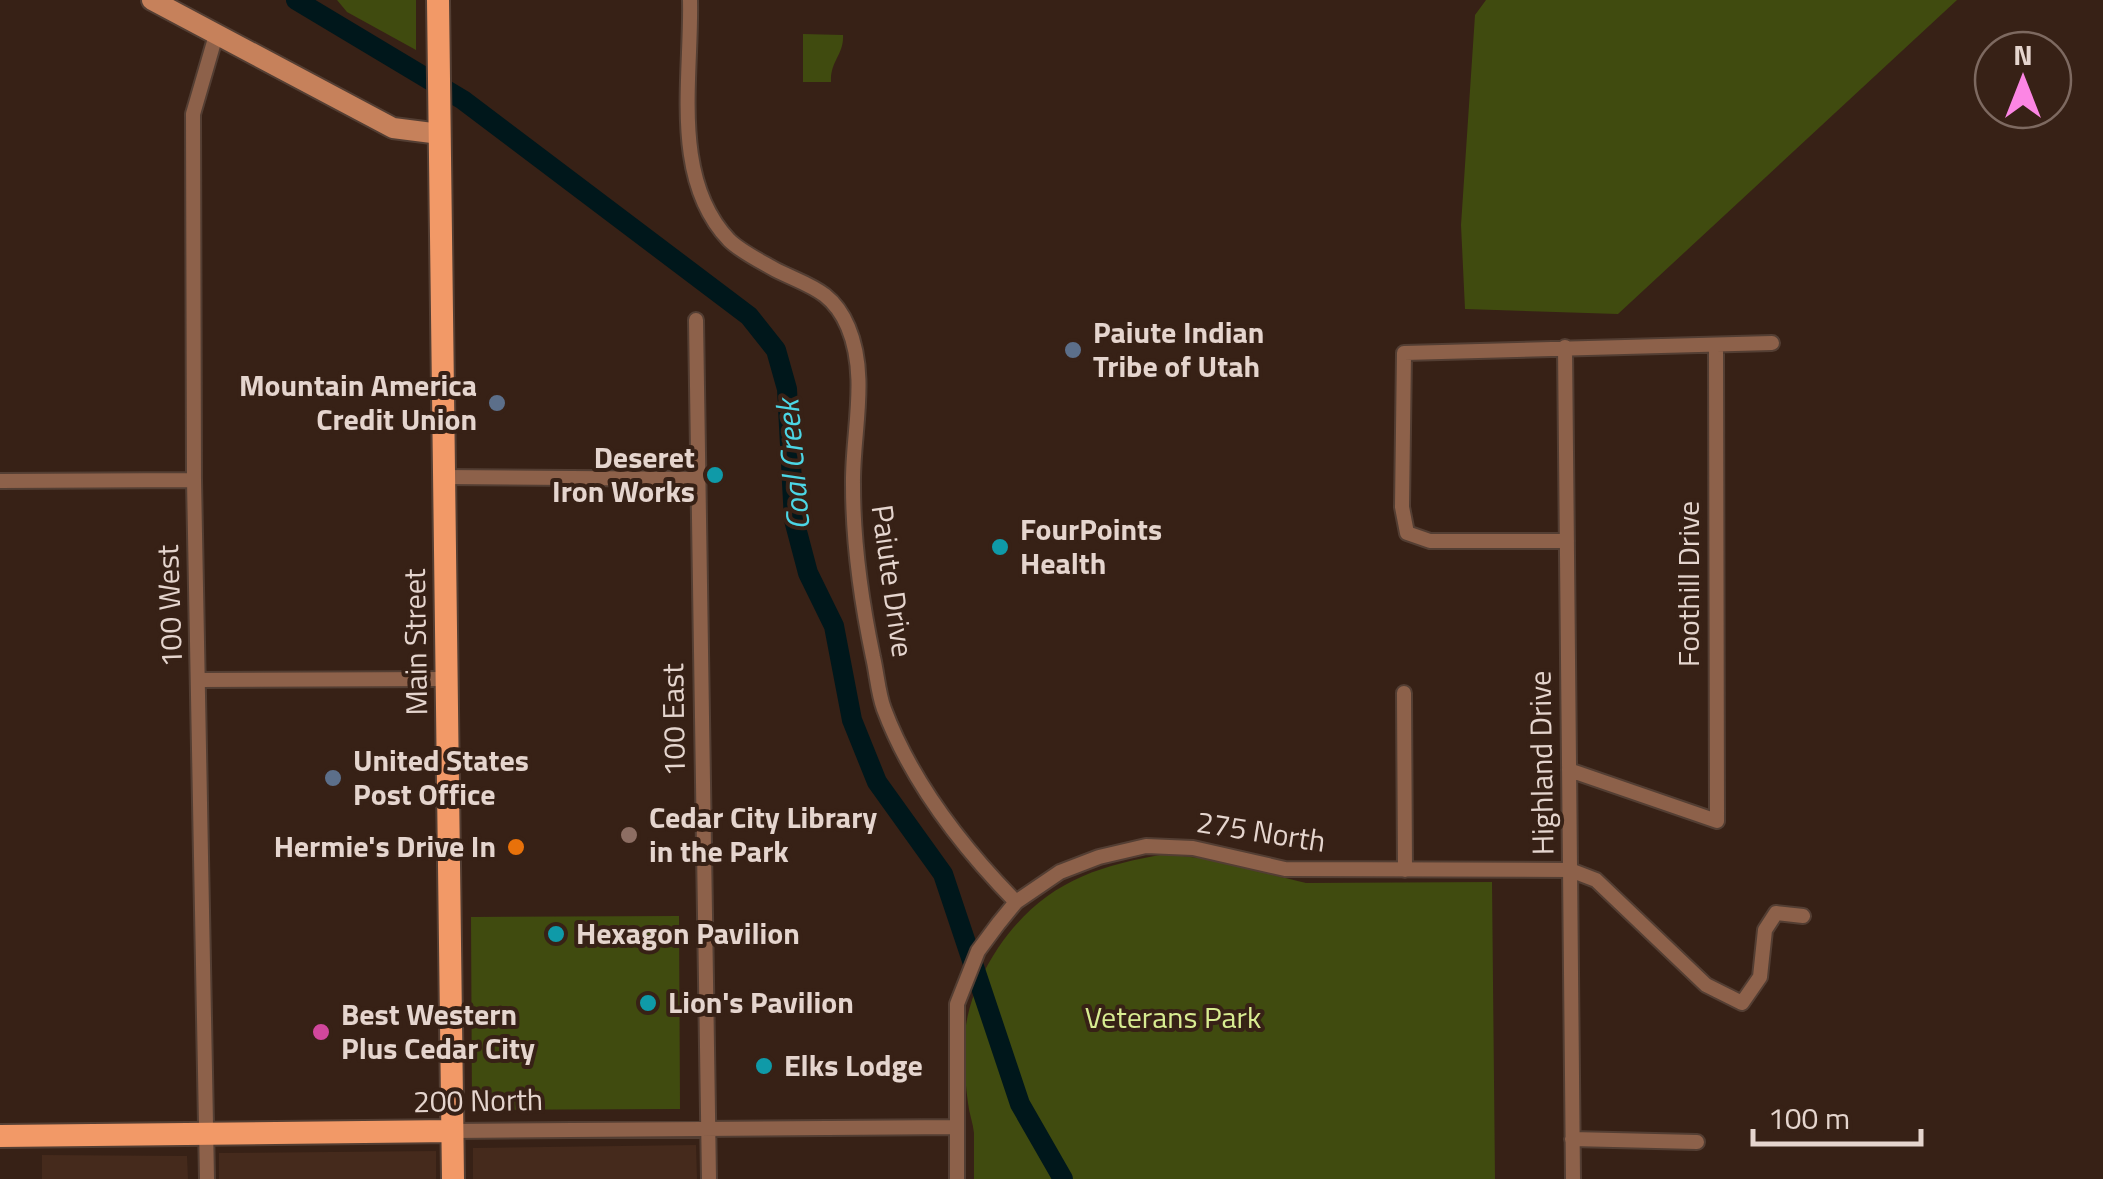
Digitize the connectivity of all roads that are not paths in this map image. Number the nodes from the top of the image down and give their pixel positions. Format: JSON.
{"nodes":[{"id":1,"x":152,"y":0,"type":"edge"},
{"id":2,"x":438,"y":0,"type":"edge"},
{"id":3,"x":690,"y":0,"type":"edge"},
{"id":4,"x":216,"y":35,"type":"junction"},
{"id":5,"x":440,"y":134,"type":"junction"},
{"id":6,"x":696,"y":320,"type":"dead end"},
{"id":7,"x":1772,"y":344,"type":"dead end"},
{"id":8,"x":1716,"y":346,"type":"junction"},
{"id":9,"x":1565,"y":347,"type":"junction"},
{"id":10,"x":444,"y":477,"type":"junction"},
{"id":11,"x":194,"y":480,"type":"junction"},
{"id":12,"x":698,"y":480,"type":"junction"},
{"id":13,"x":0,"y":481,"type":"edge"},
{"id":14,"x":1567,"y":541,"type":"junction"},
{"id":15,"x":446,"y":679,"type":"junction"},
{"id":16,"x":199,"y":680,"type":"junction"},
{"id":17,"x":1404,"y":693,"type":"dead end"},
{"id":18,"x":1570,"y":770,"type":"junction"},
{"id":19,"x":1405,"y":870,"type":"junction"},
{"id":20,"x":1570,"y":870,"type":"junction"},
{"id":21,"x":1016,"y":902,"type":"junction"},
{"id":22,"x":1802,"y":916,"type":"dead end"},
{"id":23,"x":957,"y":1128,"type":"junction"},
{"id":24,"x":452,"y":1130,"type":"junction"},
{"id":25,"x":708,"y":1130,"type":"junction"},
{"id":26,"x":0,"y":1136,"type":"edge"},
{"id":27,"x":206,"y":1136,"type":"junction"},
{"id":28,"x":1572,"y":1139,"type":"junction"},
{"id":29,"x":1697,"y":1142,"type":"dead end"},
{"id":30,"x":207,"y":1179,"type":"edge"},
{"id":31,"x":453,"y":1179,"type":"edge"},
{"id":32,"x":709,"y":1179,"type":"edge"},
{"id":33,"x":958,"y":1179,"type":"edge"},
{"id":34,"x":1573,"y":1179,"type":"edge"}],
"edges":[{"from":1,"to":4,"type":"main road"},
{"from":2,"to":5,"type":"main road","name":"Main Street"},
{"from":3,"to":21,"type":"street","name":"Paiute Drive"},
{"from":4,"to":5,"type":"main road"},
{"from":4,"to":11,"type":"street","name":"100 West"},
{"from":5,"to":10,"type":"main road","name":"Main Street"},
{"from":6,"to":12,"type":"street","name":"100 East"},
{"from":7,"to":8,"type":"street"},
{"from":8,"to":9,"type":"street"},
{"from":8,"to":18,"type":"street","name":"Foothill Drive"},
{"from":9,"to":14,"type":"street","name":"Highland Drive"},
{"from":9,"to":14,"type":"street"},
{"from":10,"to":12,"type":"street"},
{"from":10,"to":15,"type":"main road","name":"Main Street"},
{"from":11,"to":13,"type":"street"},
{"from":11,"to":16,"type":"street","name":"100 West"},
{"from":12,"to":25,"type":"street","name":"100 East"},
{"from":14,"to":18,"type":"street","name":"Highland Drive"},
{"from":15,"to":16,"type":"street"},
{"from":15,"to":24,"type":"main road","name":"Main Street"},
{"from":16,"to":27,"type":"street","name":"100 West"},
{"from":17,"to":19,"type":"street"},
{"from":18,"to":20,"type":"street","name":"Highland Drive"},
{"from":19,"to":20,"type":"street","name":"275 North"},
{"from":19,"to":21,"type":"street","name":"275 North"},
{"from":20,"to":22,"type":"street"},
{"from":20,"to":28,"type":"street","name":"Highland Drive"},
{"from":21,"to":23,"type":"street","name":"275 North"},
{"from":23,"to":25,"type":"street","name":"200 North"},
{"from":23,"to":33,"type":"street"},
{"from":24,"to":25,"type":"street","name":"200 North"},
{"from":24,"to":27,"type":"main road","name":"200 North"},
{"from":24,"to":31,"type":"main road","name":"Main Street"},
{"from":25,"to":32,"type":"street","name":"100 East"},
{"from":26,"to":27,"type":"main road","name":"200 North"},
{"from":27,"to":30,"type":"street","name":"100 West"},
{"from":28,"to":29,"type":"street"},
{"from":28,"to":34,"type":"street","name":"Highland Drive"}]}
